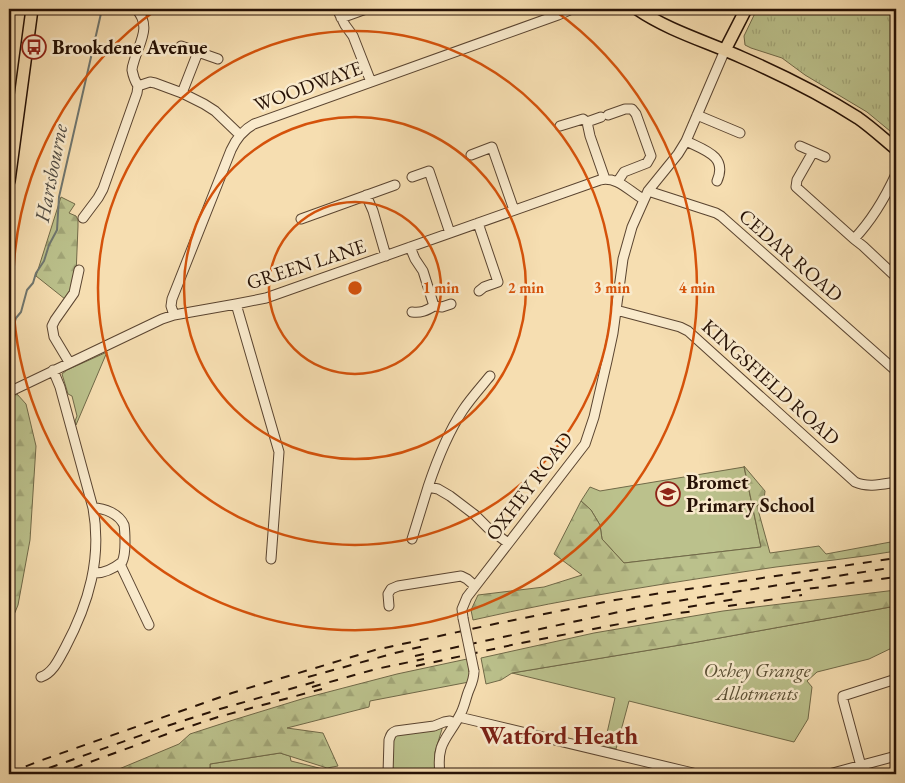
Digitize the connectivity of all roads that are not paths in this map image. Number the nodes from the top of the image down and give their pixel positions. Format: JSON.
{"nodes":[{"id":1,"x":32,"y":9,"type":"edge"},
{"id":2,"x":136,"y":9,"type":"edge"},
{"id":3,"x":336,"y":9,"type":"edge"},
{"id":4,"x":366,"y":9,"type":"edge"},
{"id":5,"x":572,"y":9,"type":"edge"},
{"id":6,"x":637,"y":9,"type":"edge"},
{"id":7,"x":746,"y":9,"type":"edge"},
{"id":8,"x":341,"y":18,"type":"junction"},
{"id":9,"x":181,"y":46,"type":"dead end"},
{"id":10,"x":725,"y":50,"type":"junction"},
{"id":11,"x":198,"y":52,"type":"junction"},
{"id":12,"x":218,"y":59,"type":"dead end"},
{"id":13,"x":371,"y":82,"type":"junction"},
{"id":14,"x":138,"y":86,"type":"junction"},
{"id":15,"x":182,"y":93,"type":"junction"},
{"id":16,"x":697,"y":115,"type":"junction"},
{"id":17,"x":587,"y":122,"type":"junction"},
{"id":18,"x":560,"y":126,"type":"dead end"},
{"id":19,"x":740,"y":133,"type":"dead end"},
{"id":20,"x":240,"y":135,"type":"junction"},
{"id":21,"x":686,"y":142,"type":"junction"},
{"id":22,"x":800,"y":146,"type":"dead end"},
{"id":23,"x":896,"y":149,"type":"edge"},
{"id":24,"x":813,"y":152,"type":"junction"},
{"id":25,"x":470,"y":154,"type":"dead end"},
{"id":26,"x":825,"y":157,"type":"dead end"},
{"id":27,"x":896,"y":174,"type":"edge"},
{"id":28,"x":412,"y":177,"type":"dead end"},
{"id":29,"x":605,"y":179,"type":"junction"},
{"id":30,"x":9,"y":181,"type":"edge"},
{"id":31,"x":618,"y":181,"type":"junction"},
{"id":32,"x":717,"y":181,"type":"dead end"},
{"id":33,"x":395,"y":185,"type":"dead end"},
{"id":34,"x":648,"y":191,"type":"junction"},
{"id":35,"x":366,"y":195,"type":"junction"},
{"id":36,"x":643,"y":199,"type":"junction"},
{"id":37,"x":514,"y":210,"type":"junction"},
{"id":38,"x":83,"y":218,"type":"dead end"},
{"id":39,"x":301,"y":219,"type":"dead end"},
{"id":40,"x":478,"y":223,"type":"junction"},
{"id":41,"x":450,"y":233,"type":"junction"},
{"id":42,"x":854,"y":239,"type":"junction"},
{"id":43,"x":410,"y":247,"type":"junction"},
{"id":44,"x":386,"y":256,"type":"junction"},
{"id":45,"x":79,"y":270,"type":"dead end"},
{"id":46,"x":894,"y":275,"type":"edge"},
{"id":47,"x":478,"y":291,"type":"dead end"},
{"id":48,"x":236,"y":304,"type":"junction"},
{"id":49,"x":451,"y":304,"type":"dead end"},
{"id":50,"x":434,"y":306,"type":"junction"},
{"id":51,"x":616,"y":310,"type":"junction"},
{"id":52,"x":412,"y":312,"type":"dead end"},
{"id":53,"x":174,"y":315,"type":"junction"},
{"id":54,"x":69,"y":362,"type":"junction"},
{"id":55,"x":53,"y":370,"type":"junction"},
{"id":56,"x":896,"y":371,"type":"edge"},
{"id":57,"x":490,"y":376,"type":"dead end"},
{"id":58,"x":9,"y":392,"type":"edge"},
{"id":59,"x":896,"y":482,"type":"edge"},
{"id":60,"x":428,"y":487,"type":"junction"},
{"id":61,"x":93,"y":508,"type":"junction"},
{"id":62,"x":412,"y":539,"type":"dead end"},
{"id":63,"x":508,"y":543,"type":"junction"},
{"id":64,"x":271,"y":559,"type":"dead end"},
{"id":65,"x":120,"y":564,"type":"junction"},
{"id":66,"x":93,"y":574,"type":"junction"},
{"id":67,"x":476,"y":586,"type":"junction"},
{"id":68,"x":389,"y":606,"type":"dead end"},
{"id":69,"x":149,"y":625,"type":"dead end"},
{"id":70,"x":41,"y":677,"type":"dead end"},
{"id":71,"x":896,"y":679,"type":"edge"},
{"id":72,"x":457,"y":720,"type":"junction"},
{"id":73,"x":896,"y":756,"type":"edge"},
{"id":74,"x":857,"y":769,"type":"edge"},
{"id":75,"x":388,"y":774,"type":"edge"},
{"id":76,"x":440,"y":774,"type":"edge"},
{"id":77,"x":697,"y":774,"type":"edge"},
{"id":78,"x":829,"y":774,"type":"edge"}],
"edges":[{"from":1,"to":30,"type":"main road"},
{"from":2,"to":14,"type":"street"},
{"from":3,"to":8,"type":"street"},
{"from":4,"to":8,"type":"street"},
{"from":5,"to":13,"type":"street","name":"WOODWAYE"},
{"from":6,"to":10,"type":"main road"},
{"from":7,"to":10,"type":"main road"},
{"from":8,"to":13,"type":"street"},
{"from":9,"to":11,"type":"street"},
{"from":10,"to":16,"type":"street","name":"OXHEY ROAD"},
{"from":10,"to":23,"type":"main road"},
{"from":11,"to":12,"type":"street"},
{"from":11,"to":15,"type":"street"},
{"from":13,"to":20,"type":"street","name":"WOODWAYE"},
{"from":14,"to":15,"type":"street"},
{"from":14,"to":38,"type":"street"},
{"from":15,"to":20,"type":"street"},
{"from":16,"to":19,"type":"street"},
{"from":16,"to":21,"type":"street","name":"OXHEY ROAD"},
{"from":17,"to":18,"type":"street"},
{"from":17,"to":29,"type":"street"},
{"from":17,"to":31,"type":"street"},
{"from":20,"to":53,"type":"street","name":"WOODWAYE"},
{"from":21,"to":32,"type":"street"},
{"from":21,"to":34,"type":"street","name":"OXHEY ROAD"},
{"from":22,"to":24,"type":"street"},
{"from":24,"to":26,"type":"street"},
{"from":24,"to":42,"type":"street"},
{"from":25,"to":37,"type":"street"},
{"from":27,"to":42,"type":"street"},
{"from":28,"to":41,"type":"street"},
{"from":29,"to":31,"type":"street","name":"GREEN LANE"},
{"from":29,"to":37,"type":"street","name":"GREEN LANE"},
{"from":31,"to":36,"type":"street","name":"GREEN LANE"},
{"from":33,"to":35,"type":"street"},
{"from":34,"to":36,"type":"street","name":"OXHEY ROAD"},
{"from":34,"to":56,"type":"street","name":"CEDAR ROAD"},
{"from":35,"to":39,"type":"street"},
{"from":35,"to":44,"type":"street"},
{"from":36,"to":51,"type":"street","name":"OXHEY ROAD"},
{"from":37,"to":40,"type":"street","name":"GREEN LANE"},
{"from":40,"to":41,"type":"street","name":"GREEN LANE"},
{"from":40,"to":47,"type":"street"},
{"from":41,"to":43,"type":"street","name":"GREEN LANE"},
{"from":42,"to":46,"type":"street"},
{"from":43,"to":44,"type":"street","name":"GREEN LANE"},
{"from":43,"to":50,"type":"street"},
{"from":44,"to":48,"type":"street","name":"GREEN LANE"},
{"from":45,"to":54,"type":"street"},
{"from":48,"to":53,"type":"street","name":"GREEN LANE"},
{"from":48,"to":64,"type":"street"},
{"from":49,"to":50,"type":"street"},
{"from":50,"to":52,"type":"street"},
{"from":51,"to":59,"type":"street","name":"KINGSFIELD ROAD"},
{"from":51,"to":63,"type":"street","name":"OXHEY ROAD"},
{"from":53,"to":54,"type":"street","name":"GREEN LANE"},
{"from":54,"to":55,"type":"street","name":"GREEN LANE"},
{"from":55,"to":58,"type":"street","name":"GREEN LANE"},
{"from":55,"to":61,"type":"street"},
{"from":57,"to":60,"type":"street"},
{"from":60,"to":62,"type":"street"},
{"from":60,"to":63,"type":"street"},
{"from":61,"to":65,"type":"street"},
{"from":61,"to":66,"type":"street"},
{"from":63,"to":67,"type":"street","name":"OXHEY ROAD"},
{"from":65,"to":66,"type":"street"},
{"from":65,"to":69,"type":"street"},
{"from":66,"to":70,"type":"street"},
{"from":67,"to":68,"type":"street"},
{"from":67,"to":72,"type":"street","name":"OXHEY ROAD","bridge":true},
{"from":71,"to":74,"type":"street"},
{"from":72,"to":75,"type":"street"},
{"from":72,"to":76,"type":"street"},
{"from":72,"to":77,"type":"street"},
{"from":73,"to":74,"type":"street"},
{"from":74,"to":78,"type":"street"}]}
